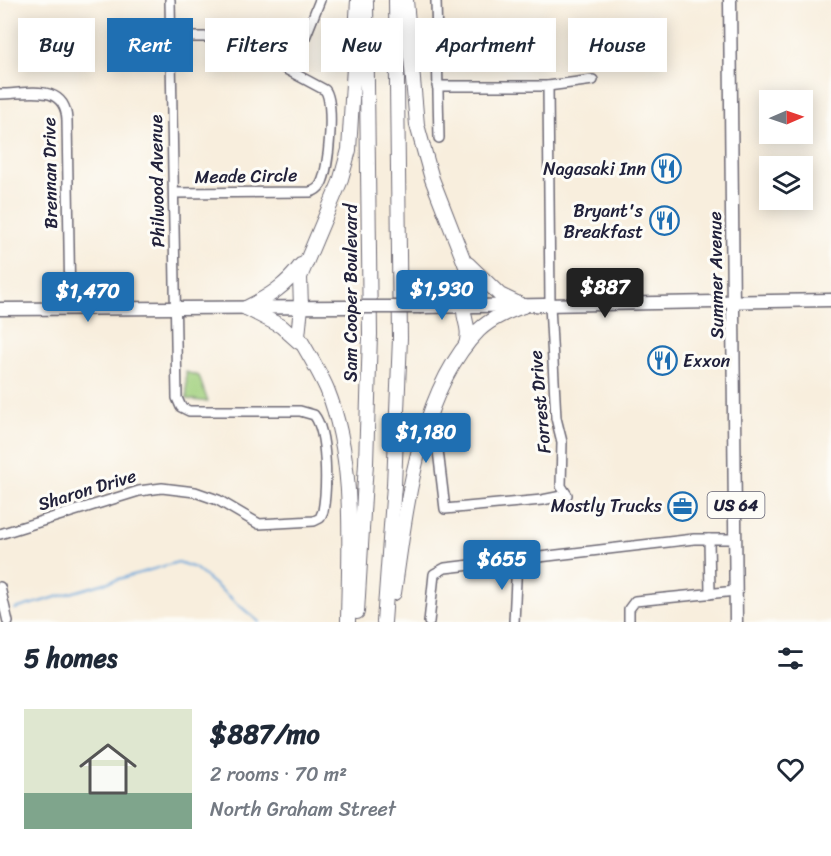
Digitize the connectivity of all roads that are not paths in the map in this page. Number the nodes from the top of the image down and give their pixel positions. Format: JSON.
{"nodes":[{"id":1,"x":170,"y":0,"type":"edge"},
{"id":2,"x":320,"y":0,"type":"edge"},
{"id":3,"x":358,"y":0,"type":"edge"},
{"id":4,"x":366,"y":0,"type":"edge"},
{"id":5,"x":396,"y":0,"type":"edge"},
{"id":6,"x":406,"y":0,"type":"edge"},
{"id":7,"x":436,"y":0,"type":"edge"},
{"id":8,"x":730,"y":0,"type":"edge"},
{"id":9,"x":171,"y":18,"type":"edge"},
{"id":10,"x":309,"y":28,"type":"edge"},
{"id":11,"x":172,"y":72,"type":"edge"},
{"id":12,"x":292,"y":72,"type":"edge"},
{"id":13,"x":593,"y":80,"type":"dead end"},
{"id":14,"x":437,"y":86,"type":"junction"},
{"id":15,"x":548,"y":86,"type":"junction"},
{"id":16,"x":0,"y":94,"type":"edge"},
{"id":17,"x":439,"y":138,"type":"dead end"},
{"id":18,"x":174,"y":193,"type":"junction"},
{"id":19,"x":307,"y":256,"type":"junction"},
{"id":20,"x":463,"y":257,"type":"junction"},
{"id":21,"x":831,"y":300,"type":"edge"},
{"id":22,"x":734,"y":301,"type":"junction"},
{"id":23,"x":550,"y":305,"type":"junction"},
{"id":24,"x":464,"y":306,"type":"junction"},
{"id":25,"x":523,"y":306,"type":"junction"},
{"id":26,"x":301,"y":307,"type":"junction"},
{"id":27,"x":176,"y":308,"type":"junction"},
{"id":28,"x":246,"y":308,"type":"junction"},
{"id":29,"x":0,"y":309,"type":"edge"},
{"id":30,"x":70,"y":309,"type":"junction"},
{"id":31,"x":466,"y":345,"type":"junction"},
{"id":32,"x":306,"y":349,"type":"junction"},
{"id":33,"x":445,"y":425,"type":"dead end"},
{"id":34,"x":320,"y":518,"type":"joint"},
{"id":35,"x":0,"y":534,"type":"edge"},
{"id":36,"x":709,"y":539,"type":"junction"},
{"id":37,"x":736,"y":539,"type":"junction"},
{"id":38,"x":517,"y":560,"type":"junction"},
{"id":39,"x":0,"y":587,"type":"edge"},
{"id":40,"x":736,"y":591,"type":"junction"},
{"id":41,"x":710,"y":594,"type":"junction"},
{"id":42,"x":8,"y":622,"type":"edge"},
{"id":43,"x":348,"y":622,"type":"edge"},
{"id":44,"x":356,"y":622,"type":"edge"},
{"id":45,"x":384,"y":622,"type":"edge"},
{"id":46,"x":390,"y":622,"type":"edge"},
{"id":47,"x":429,"y":622,"type":"edge"},
{"id":48,"x":514,"y":622,"type":"edge"},
{"id":49,"x":629,"y":622,"type":"edge"},
{"id":50,"x":736,"y":622,"type":"edge"}],
"edges":[{"from":1,"to":9,"type":"street","name":"Philwood Avenue"},
{"from":2,"to":10,"type":"street"},
{"from":3,"to":19,"type":"highway"},
{"from":4,"to":44,"type":"highway","name":"Sam Cooper Boulevard"},
{"from":5,"to":45,"type":"highway"},
{"from":6,"to":20,"type":"highway"},
{"from":7,"to":14,"type":"street"},
{"from":8,"to":22,"type":"main road","name":"Summer Avenue","number":"US 64"},
{"from":11,"to":18,"type":"street","name":"Philwood Avenue"},
{"from":12,"to":18,"type":"street","name":"Meade Circle"},
{"from":13,"to":15,"type":"street"},
{"from":14,"to":15,"type":"street"},
{"from":14,"to":17,"type":"street"},
{"from":15,"to":23,"type":"street","name":"Forrest Drive"},
{"from":16,"to":30,"type":"street","name":"Brennan Drive"},
{"from":18,"to":27,"type":"street","name":"Philwood Avenue"},
{"from":19,"to":26,"type":"highway"},
{"from":19,"to":28,"type":"highway"},
{"from":20,"to":24,"type":"highway"},
{"from":20,"to":25,"type":"highway"},
{"from":21,"to":22,"type":"main road"},
{"from":22,"to":23,"type":"main road"},
{"from":22,"to":37,"type":"main road","name":"Summer Avenue","number":"US 64"},
{"from":23,"to":25,"type":"main road"},
{"from":23,"to":33,"type":"street","name":"Forrest Drive"},
{"from":24,"to":25,"type":"main road"},
{"from":24,"to":26,"type":"main road","bridge":true},
{"from":24,"to":31,"type":"highway"},
{"from":25,"to":31,"type":"highway"},
{"from":26,"to":28,"type":"main road"},
{"from":26,"to":32,"type":"highway"},
{"from":27,"to":28,"type":"main road"},
{"from":27,"to":30,"type":"main road"},
{"from":27,"to":34,"type":"street","name":"Philwood Avenue"},
{"from":28,"to":32,"type":"highway"},
{"from":29,"to":30,"type":"main road"},
{"from":31,"to":46,"type":"highway"},
{"from":32,"to":43,"type":"highway"},
{"from":34,"to":35,"type":"street","name":"Sharon Drive"},
{"from":36,"to":37,"type":"street"},
{"from":36,"to":38,"type":"street"},
{"from":36,"to":41,"type":"street"},
{"from":37,"to":40,"type":"main road","name":"Summer Avenue","number":"US 64"},
{"from":38,"to":47,"type":"street"},
{"from":38,"to":48,"type":"street"},
{"from":39,"to":42,"type":"street"},
{"from":40,"to":41,"type":"street"},
{"from":40,"to":50,"type":"main road","name":"Summer Avenue","number":"US 64"},
{"from":41,"to":49,"type":"street"}]}
